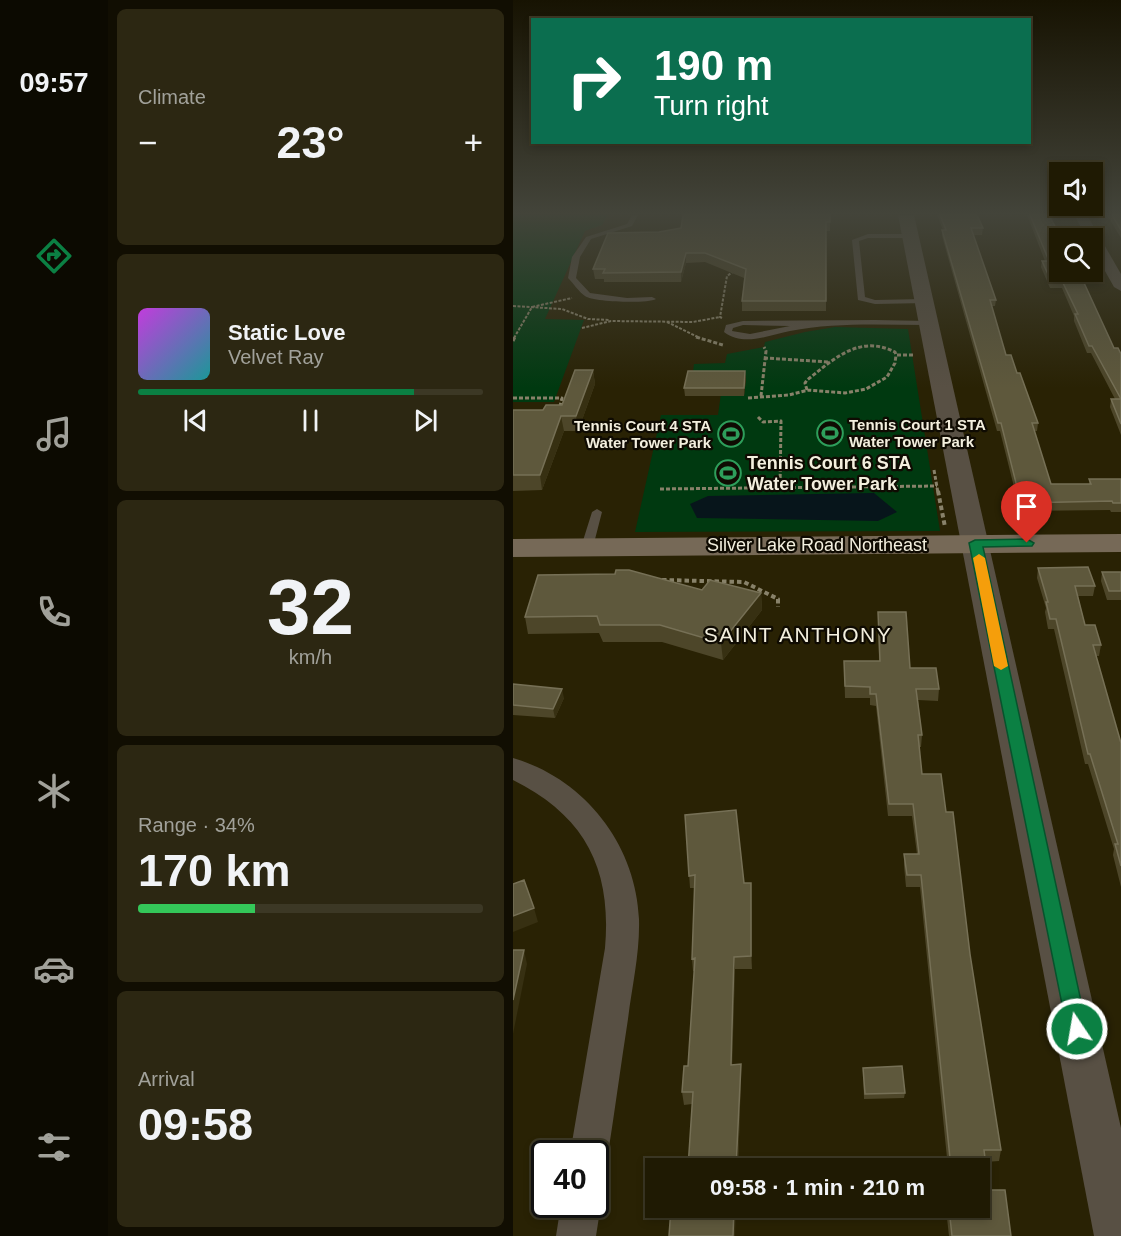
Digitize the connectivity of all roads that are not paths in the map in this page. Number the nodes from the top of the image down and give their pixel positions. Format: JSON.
{"nodes":[{"id":1,"x":573,"y":273,"type":"edge"},
{"id":2,"x":858,"y":273,"type":"edge"},
{"id":3,"x":917,"y":273,"type":"edge"},
{"id":4,"x":1113,"y":273,"type":"edge"},
{"id":5,"x":1121,"y":287,"type":"edge"},
{"id":6,"x":653,"y":299,"type":"dead end"},
{"id":7,"x":923,"y":301,"type":"junction"},
{"id":8,"x":928,"y":323,"type":"junction"},
{"id":9,"x":834,"y":324,"type":"junction"},
{"id":10,"x":597,"y":512,"type":"dead end"},
{"id":11,"x":975,"y":543,"type":"junction"},
{"id":12,"x":1121,"y":543,"type":"edge"},
{"id":13,"x":587,"y":547,"type":"junction"},
{"id":14,"x":513,"y":548,"type":"edge"},
{"id":15,"x":513,"y":768,"type":"edge"},
{"id":16,"x":591,"y":1140,"type":"edge"},
{"id":17,"x":579,"y":1218,"type":"edge"},
{"id":18,"x":576,"y":1236,"type":"edge"},
{"id":19,"x":1120,"y":1236,"type":"edge"}],
"edges":[{"from":1,"to":6,"type":"lane"},
{"from":2,"to":7,"type":"lane"},
{"from":3,"to":7,"type":"street"},
{"from":4,"to":5,"type":"street"},
{"from":7,"to":8,"type":"street"},
{"from":8,"to":9,"type":"lane"},
{"from":8,"to":11,"type":"street"},
{"from":9,"to":9,"type":"lane"},
{"from":10,"to":13,"type":"lane"},
{"from":11,"to":12,"type":"main road","name":"Silver Lake Road Northeast"},
{"from":11,"to":13,"type":"main road","name":"Silver Lake Road Northeast"},
{"from":11,"to":19,"type":"street"},
{"from":13,"to":14,"type":"main road","name":"Silver Lake Road Northeast"},
{"from":15,"to":16,"type":"street"},
{"from":17,"to":18,"type":"street"}]}
